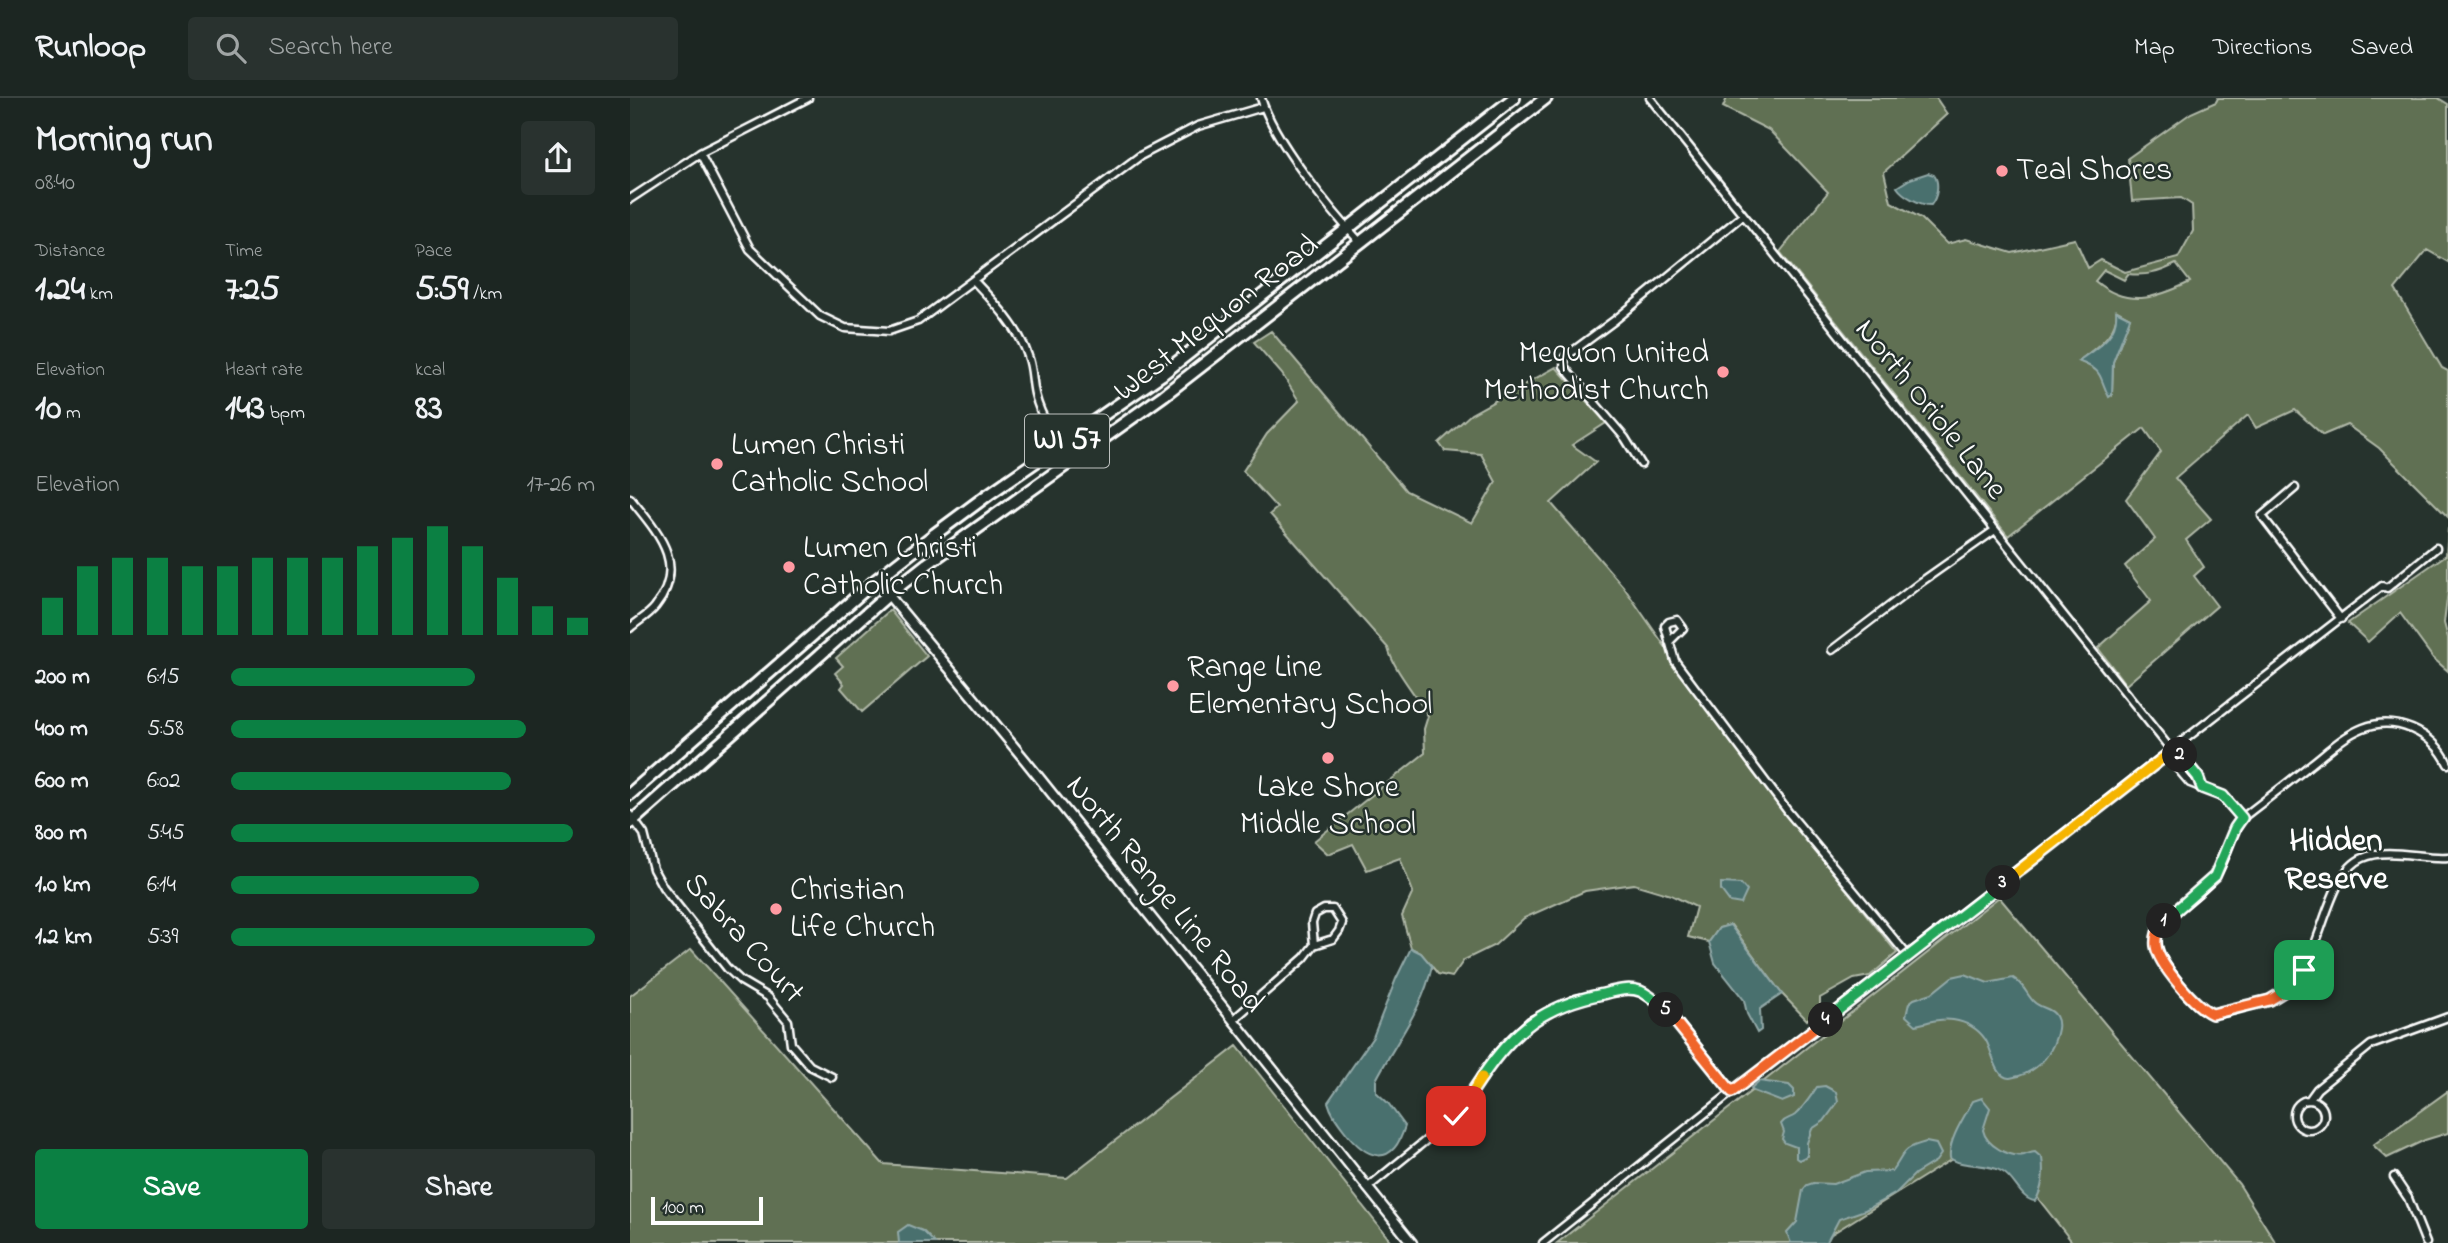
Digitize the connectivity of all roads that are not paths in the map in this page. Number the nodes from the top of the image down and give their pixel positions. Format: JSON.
{"nodes":[{"id":1,"x":808,"y":98,"type":"edge"},
{"id":2,"x":1261,"y":98,"type":"edge"},
{"id":3,"x":1514,"y":98,"type":"edge"},
{"id":4,"x":1546,"y":98,"type":"edge"},
{"id":5,"x":1650,"y":98,"type":"edge"},
{"id":6,"x":1263,"y":107,"type":"junction"},
{"id":7,"x":700,"y":153,"type":"junction"},
{"id":8,"x":630,"y":199,"type":"edge"},
{"id":9,"x":1743,"y":215,"type":"junction"},
{"id":10,"x":1347,"y":228,"type":"junction"},
{"id":11,"x":1360,"y":242,"type":"junction"},
{"id":12,"x":974,"y":281,"type":"junction"},
{"id":13,"x":1061,"y":445,"type":"junction"},
{"id":14,"x":1073,"y":459,"type":"junction"},
{"id":15,"x":1641,"y":464,"type":"dead end"},
{"id":16,"x":2295,"y":488,"type":"dead end"},
{"id":17,"x":630,"y":498,"type":"edge"},
{"id":18,"x":1995,"y":530,"type":"junction"},
{"id":19,"x":2436,"y":548,"type":"dead end"},
{"id":20,"x":876,"y":580,"type":"junction"},
{"id":21,"x":889,"y":594,"type":"junction"},
{"id":22,"x":2341,"y":619,"type":"junction"},
{"id":23,"x":630,"y":628,"type":"edge"},
{"id":24,"x":1669,"y":642,"type":"dead end"},
{"id":25,"x":1832,"y":650,"type":"dead end"},
{"id":26,"x":2172,"y":751,"type":"junction"},
{"id":27,"x":2448,"y":764,"type":"edge"},
{"id":28,"x":630,"y":794,"type":"edge"},
{"id":29,"x":2242,"y":818,"type":"junction"},
{"id":30,"x":631,"y":819,"type":"edge"},
{"id":31,"x":2448,"y":857,"type":"edge"},
{"id":32,"x":1314,"y":945,"type":"junction"},
{"id":33,"x":1908,"y":956,"type":"junction"},
{"id":34,"x":2448,"y":1017,"type":"edge"},
{"id":35,"x":1233,"y":1020,"type":"junction"},
{"id":36,"x":832,"y":1077,"type":"dead end"},
{"id":37,"x":1732,"y":1092,"type":"junction"},
{"id":38,"x":2309,"y":1100,"type":"junction"},
{"id":39,"x":2394,"y":1177,"type":"dead end"},
{"id":40,"x":1367,"y":1188,"type":"junction"},
{"id":41,"x":1412,"y":1243,"type":"edge"},
{"id":42,"x":1543,"y":1243,"type":"edge"},
{"id":43,"x":2426,"y":1243,"type":"edge"}],
"edges":[{"from":1,"to":7,"type":"street"},
{"from":2,"to":6,"type":"street"},
{"from":3,"to":10,"type":"main road","name":"West Mequon Road","number":"WI 57"},
{"from":4,"to":11,"type":"main road","name":"West Mequon Road","number":"WI 57"},
{"from":5,"to":9,"type":"street","name":"North Oriole Lane"},
{"from":6,"to":10,"type":"street"},
{"from":6,"to":12,"type":"street"},
{"from":7,"to":8,"type":"street"},
{"from":7,"to":12,"type":"street"},
{"from":9,"to":15,"type":"street"},
{"from":9,"to":18,"type":"street","name":"North Oriole Lane"},
{"from":10,"to":11,"type":"street"},
{"from":10,"to":13,"type":"main road","name":"West Mequon Road","number":"WI 57"},
{"from":11,"to":14,"type":"main road","name":"West Mequon Road","number":"WI 57"},
{"from":12,"to":13,"type":"street"},
{"from":13,"to":14,"type":"street"},
{"from":13,"to":20,"type":"main road","name":"West Mequon Road","number":"WI 57"},
{"from":14,"to":21,"type":"main road","name":"West Mequon Road","number":"WI 57"},
{"from":16,"to":22,"type":"street"},
{"from":17,"to":23,"type":"street"},
{"from":18,"to":25,"type":"street"},
{"from":18,"to":26,"type":"street","name":"North Oriole Lane"},
{"from":19,"to":22,"type":"street"},
{"from":20,"to":21,"type":"street","name":"North Range Line Road"},
{"from":20,"to":28,"type":"main road","name":"West Mequon Road","number":"WI 57"},
{"from":21,"to":30,"type":"main road","name":"West Mequon Road","number":"WI 57"},
{"from":21,"to":35,"type":"street","name":"North Range Line Road"},
{"from":22,"to":26,"type":"street"},
{"from":24,"to":33,"type":"street"},
{"from":26,"to":29,"type":"street","name":"North Oriole Lane"},
{"from":26,"to":33,"type":"street"},
{"from":27,"to":29,"type":"street"},
{"from":29,"to":31,"type":"street"},
{"from":30,"to":36,"type":"street","name":"Sabra Court"},
{"from":32,"to":32,"type":"street"},
{"from":32,"to":35,"type":"street"},
{"from":33,"to":37,"type":"street"},
{"from":34,"to":38,"type":"street"},
{"from":35,"to":40,"type":"street","name":"North Range Line Road"},
{"from":37,"to":40,"type":"street"},
{"from":37,"to":42,"type":"street"},
{"from":38,"to":38,"type":"street"},
{"from":39,"to":43,"type":"street"},
{"from":40,"to":41,"type":"street","name":"North Range Line Road"}]}
